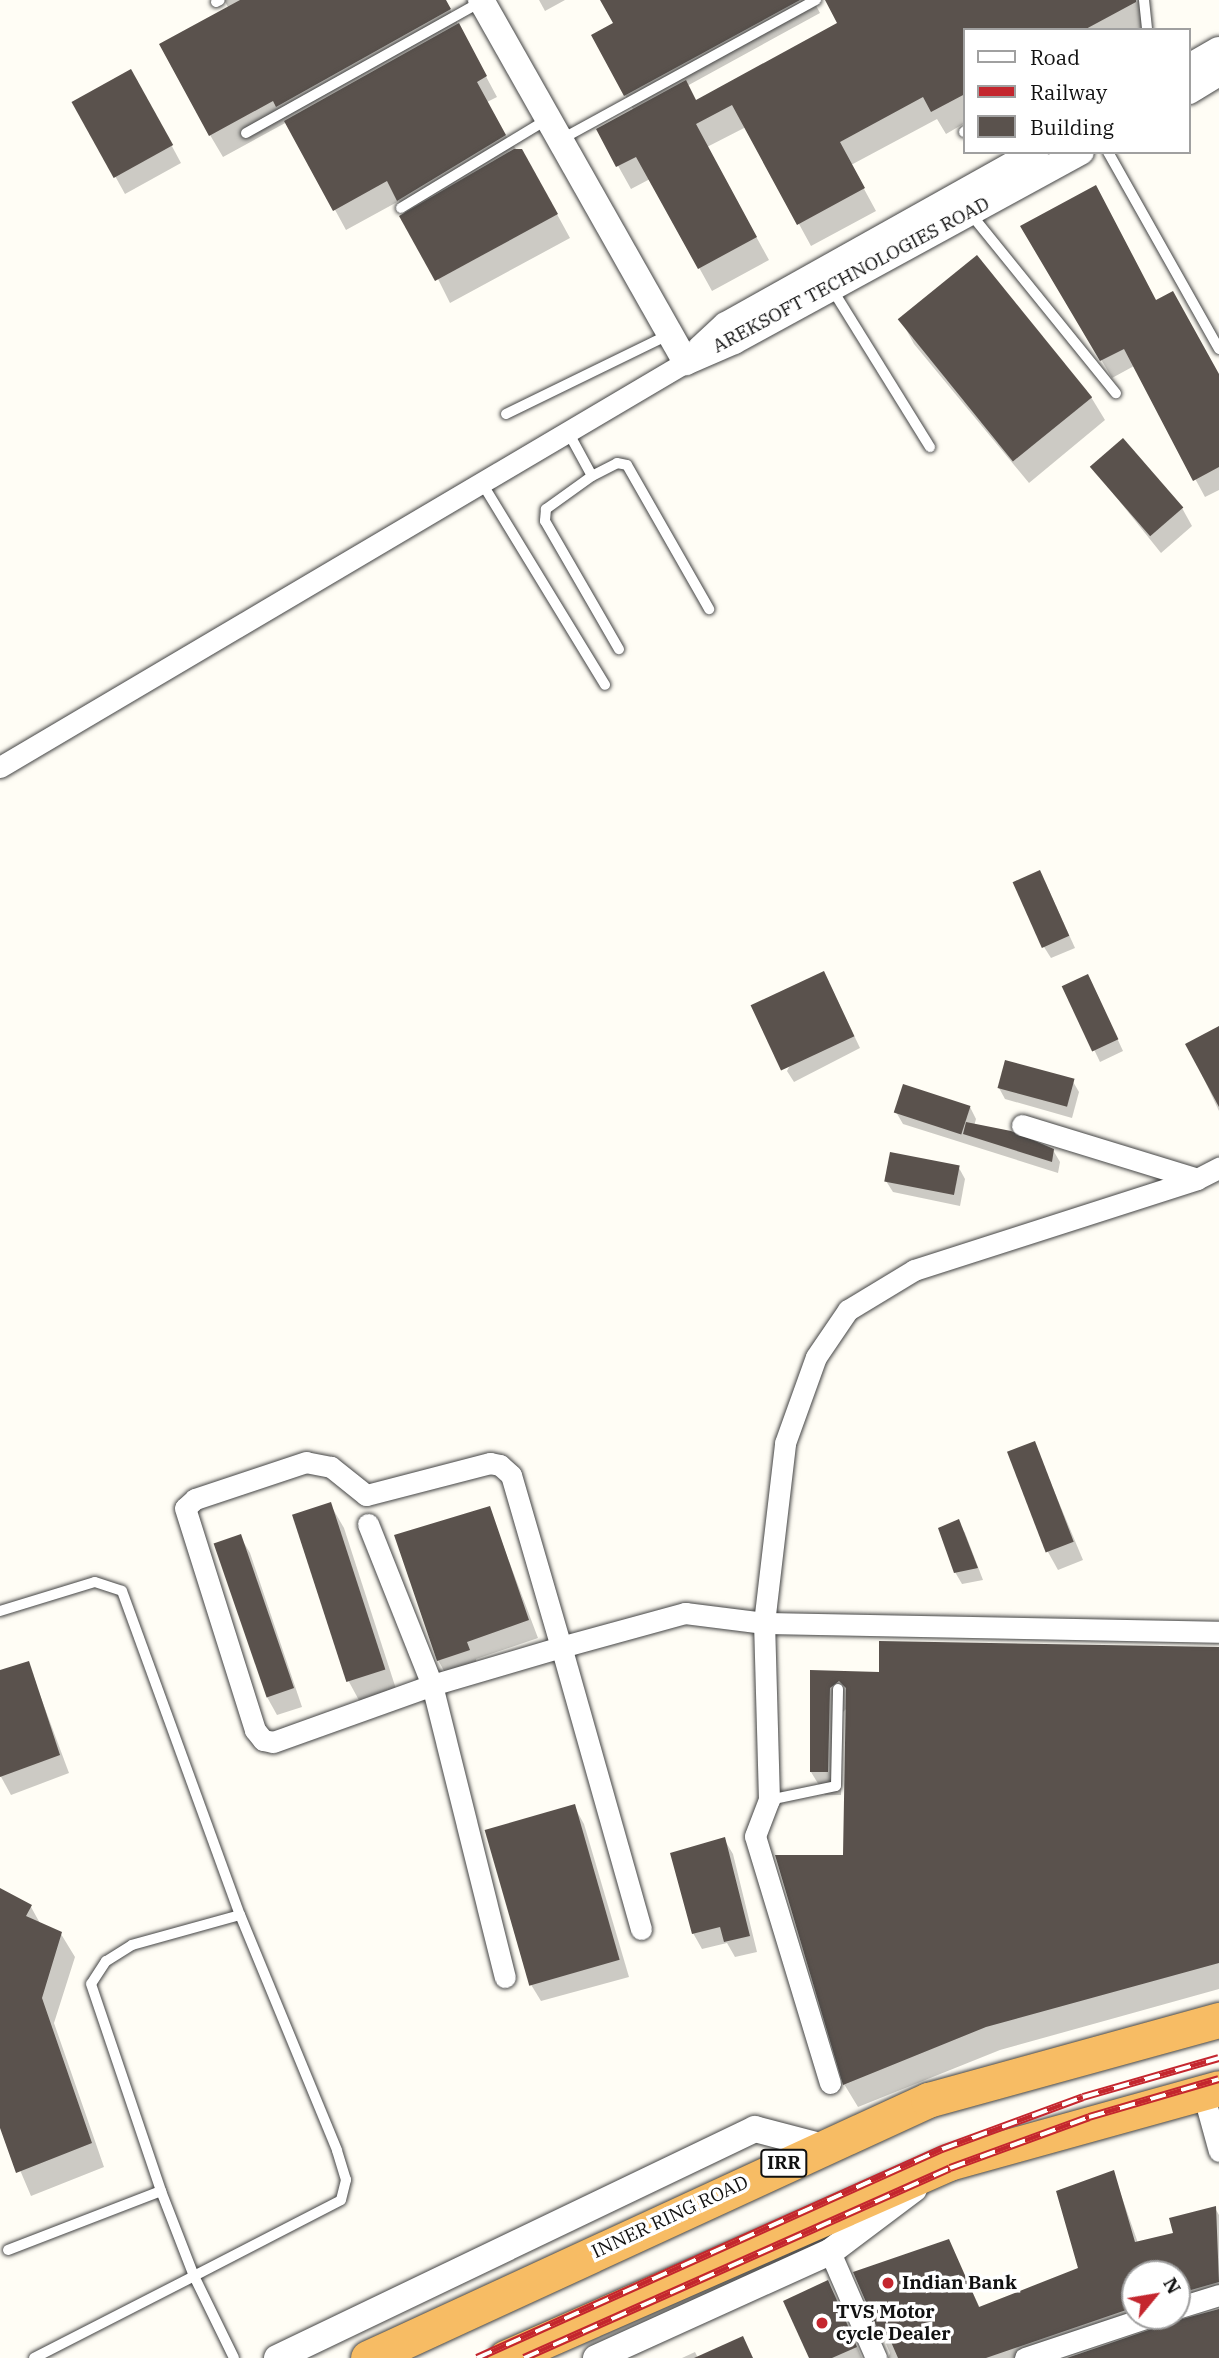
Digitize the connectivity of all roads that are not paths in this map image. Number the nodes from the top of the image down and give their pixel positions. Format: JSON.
{"nodes":[{"id":1,"x":816,"y":0,"type":"edge"},
{"id":2,"x":1144,"y":0,"type":"edge"},
{"id":3,"x":481,"y":1,"type":"edge"},
{"id":4,"x":1147,"y":28,"type":"edge"},
{"id":5,"x":1219,"y":50,"type":"edge"},
{"id":6,"x":1191,"y":65,"type":"edge"},
{"id":7,"x":1219,"y":73,"type":"edge"},
{"id":8,"x":1191,"y":90,"type":"edge"},
{"id":9,"x":554,"y":130,"type":"junction"},
{"id":10,"x":246,"y":133,"type":"dead end"},
{"id":11,"x":1033,"y":154,"type":"edge"},
{"id":12,"x":1076,"y":154,"type":"edge"},
{"id":13,"x":1109,"y":154,"type":"edge"},
{"id":14,"x":964,"y":204,"type":"junction"},
{"id":15,"x":401,"y":208,"type":"dead end"},
{"id":16,"x":831,"y":287,"type":"junction"},
{"id":17,"x":670,"y":334,"type":"junction"},
{"id":18,"x":1219,"y":349,"type":"edge"},
{"id":19,"x":686,"y":362,"type":"junction"},
{"id":20,"x":1116,"y":393,"type":"dead end"},
{"id":21,"x":506,"y":414,"type":"dead end"},
{"id":22,"x":567,"y":430,"type":"junction"},
{"id":23,"x":930,"y":447,"type":"dead end"},
{"id":24,"x":592,"y":476,"type":"junction"},
{"id":25,"x":480,"y":480,"type":"junction"},
{"id":26,"x":709,"y":609,"type":"dead end"},
{"id":27,"x":619,"y":649,"type":"dead end"},
{"id":28,"x":605,"y":685,"type":"dead end"},
{"id":29,"x":0,"y":768,"type":"edge"},
{"id":30,"x":1022,"y":1125,"type":"dead end"},
{"id":31,"x":1219,"y":1167,"type":"edge"},
{"id":32,"x":1197,"y":1179,"type":"junction"},
{"id":33,"x":368,"y":1524,"type":"dead end"},
{"id":34,"x":0,"y":1611,"type":"edge"},
{"id":35,"x":764,"y":1623,"type":"junction"},
{"id":36,"x":1219,"y":1632,"type":"edge"},
{"id":37,"x":561,"y":1647,"type":"junction"},
{"id":38,"x":432,"y":1685,"type":"junction"},
{"id":39,"x":838,"y":1689,"type":"dead end"},
{"id":40,"x":769,"y":1800,"type":"junction"},
{"id":41,"x":240,"y":1915,"type":"junction"},
{"id":42,"x":641,"y":1929,"type":"dead end"},
{"id":43,"x":505,"y":1977,"type":"dead end"},
{"id":44,"x":1219,"y":2020,"type":"edge"},
{"id":45,"x":830,"y":2083,"type":"dead end"},
{"id":46,"x":1211,"y":2090,"type":"edge"},
{"id":47,"x":820,"y":2146,"type":"junction"},
{"id":48,"x":1219,"y":2151,"type":"edge"},
{"id":49,"x":949,"y":2164,"type":"junction"},
{"id":50,"x":161,"y":2191,"type":"junction"},
{"id":51,"x":8,"y":2250,"type":"dead end"},
{"id":52,"x":830,"y":2252,"type":"junction"},
{"id":53,"x":194,"y":2276,"type":"junction"},
{"id":54,"x":1219,"y":2295,"type":"edge"},
{"id":55,"x":1191,"y":2304,"type":"edge"},
{"id":56,"x":1121,"y":2326,"type":"edge"},
{"id":57,"x":619,"y":2339,"type":"edge"},
{"id":58,"x":34,"y":2358,"type":"edge"},
{"id":59,"x":234,"y":2358,"type":"edge"},
{"id":60,"x":276,"y":2358,"type":"edge"},
{"id":61,"x":368,"y":2358,"type":"edge"},
{"id":62,"x":505,"y":2358,"type":"edge"},
{"id":63,"x":596,"y":2358,"type":"edge"},
{"id":64,"x":876,"y":2358,"type":"edge"},
{"id":65,"x":1025,"y":2358,"type":"edge"}],
"edges":[{"from":1,"to":9,"type":"lane"},
{"from":2,"to":4,"type":"lane"},
{"from":3,"to":9,"type":"street"},
{"from":3,"to":10,"type":"lane"},
{"from":5,"to":6,"type":"street"},
{"from":7,"to":8,"type":"street"},
{"from":9,"to":15,"type":"lane"},
{"from":9,"to":17,"type":"street"},
{"from":11,"to":14,"type":"street","name":"AREKSOFT TECHNOLOGIES ROAD"},
{"from":12,"to":14,"type":"street","name":"AREKSOFT TECHNOLOGIES ROAD"},
{"from":13,"to":18,"type":"lane"},
{"from":14,"to":16,"type":"street","name":"AREKSOFT TECHNOLOGIES ROAD"},
{"from":14,"to":19,"type":"street","name":"AREKSOFT TECHNOLOGIES ROAD"},
{"from":14,"to":20,"type":"lane"},
{"from":16,"to":19,"type":"street","name":"AREKSOFT TECHNOLOGIES ROAD"},
{"from":16,"to":23,"type":"lane"},
{"from":17,"to":19,"type":"street"},
{"from":17,"to":21,"type":"lane"},
{"from":19,"to":22,"type":"street"},
{"from":22,"to":24,"type":"lane"},
{"from":22,"to":25,"type":"street"},
{"from":24,"to":26,"type":"lane"},
{"from":24,"to":27,"type":"lane"},
{"from":25,"to":28,"type":"lane"},
{"from":25,"to":29,"type":"street"},
{"from":30,"to":32,"type":"street"},
{"from":31,"to":32,"type":"street"},
{"from":32,"to":35,"type":"street"},
{"from":33,"to":38,"type":"street"},
{"from":34,"to":41,"type":"lane"},
{"from":35,"to":36,"type":"street"},
{"from":35,"to":37,"type":"street"},
{"from":35,"to":40,"type":"street"},
{"from":37,"to":38,"type":"street"},
{"from":37,"to":38,"type":"street"},
{"from":37,"to":42,"type":"street"},
{"from":38,"to":43,"type":"street"},
{"from":39,"to":40,"type":"lane"},
{"from":40,"to":45,"type":"street"},
{"from":41,"to":50,"type":"lane"},
{"from":41,"to":53,"type":"lane"},
{"from":44,"to":47,"type":"highway","name":"INNER RING ROAD","number":"IRR"},
{"from":46,"to":48,"type":"street"},
{"from":46,"to":49,"type":"highway"},
{"from":47,"to":60,"type":"street"},
{"from":47,"to":61,"type":"highway","name":"INNER RING ROAD","number":"IRR"},
{"from":49,"to":52,"type":"street"},
{"from":49,"to":57,"type":"highway"},
{"from":50,"to":51,"type":"lane"},
{"from":50,"to":53,"type":"lane"},
{"from":52,"to":57,"type":"street"},
{"from":52,"to":64,"type":"street"},
{"from":53,"to":58,"type":"lane"},
{"from":53,"to":59,"type":"lane"},
{"from":54,"to":55,"type":"street"},
{"from":56,"to":65,"type":"street"},
{"from":57,"to":62,"type":"highway"},
{"from":57,"to":63,"type":"street"}]}
